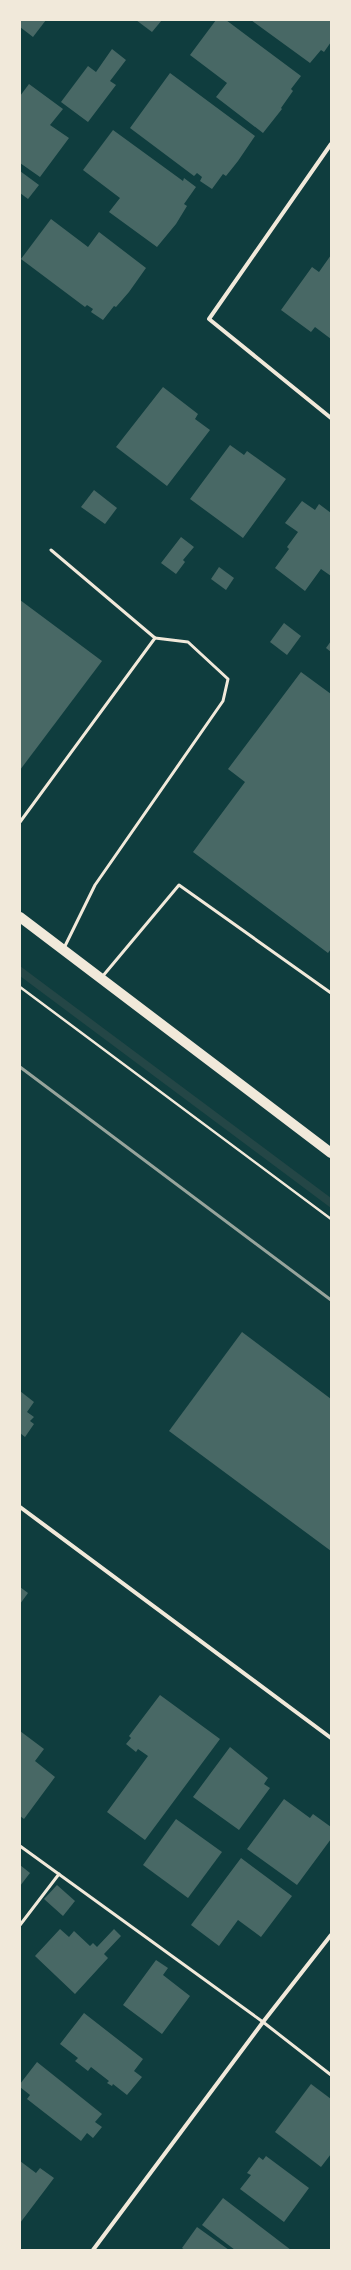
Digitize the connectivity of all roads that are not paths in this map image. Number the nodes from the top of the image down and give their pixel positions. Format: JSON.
{"nodes":[{"id":1,"x":331,"y":144,"type":"edge"},
{"id":2,"x":331,"y":418,"type":"edge"},
{"id":3,"x":51,"y":550,"type":"dead end"},
{"id":4,"x":155,"y":638,"type":"junction"},
{"id":5,"x":20,"y":822,"type":"edge"},
{"id":6,"x":20,"y":917,"type":"edge"},
{"id":7,"x":63,"y":950,"type":"junction"},
{"id":8,"x":101,"y":979,"type":"junction"},
{"id":9,"x":331,"y":993,"type":"edge"},
{"id":10,"x":331,"y":1153,"type":"edge"},
{"id":11,"x":20,"y":1507,"type":"edge"},
{"id":12,"x":331,"y":1738,"type":"edge"},
{"id":13,"x":20,"y":1846,"type":"edge"},
{"id":14,"x":59,"y":1874,"type":"junction"},
{"id":15,"x":20,"y":1925,"type":"edge"},
{"id":16,"x":331,"y":1935,"type":"edge"},
{"id":17,"x":263,"y":2022,"type":"junction"},
{"id":18,"x":331,"y":2075,"type":"edge"},
{"id":19,"x":93,"y":2250,"type":"edge"}],
"edges":[{"from":1,"to":2,"type":"street"},
{"from":3,"to":4,"type":"lane"},
{"from":4,"to":5,"type":"lane"},
{"from":4,"to":7,"type":"lane"},
{"from":6,"to":7,"type":"main road"},
{"from":7,"to":8,"type":"main road"},
{"from":8,"to":9,"type":"lane"},
{"from":8,"to":10,"type":"main road"},
{"from":11,"to":12,"type":"street"},
{"from":13,"to":14,"type":"lane"},
{"from":14,"to":15,"type":"lane"},
{"from":14,"to":17,"type":"lane"},
{"from":16,"to":17,"type":"street"},
{"from":17,"to":18,"type":"lane"},
{"from":17,"to":19,"type":"street"}]}
